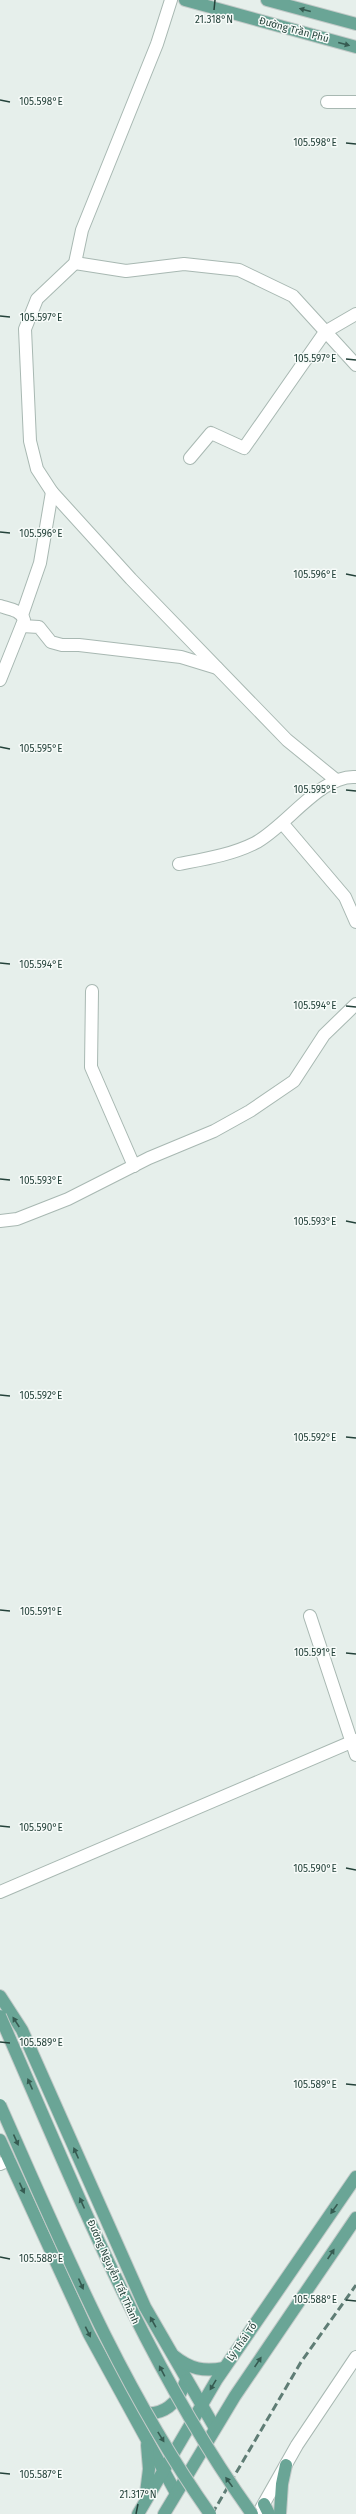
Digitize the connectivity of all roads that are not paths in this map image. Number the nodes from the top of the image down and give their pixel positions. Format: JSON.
{"nodes":[{"id":1,"x":171,"y":0,"type":"edge"},
{"id":2,"x":185,"y":0,"type":"edge"},
{"id":3,"x":267,"y":0,"type":"edge"},
{"id":4,"x":356,"y":24,"type":"edge"},
{"id":5,"x":356,"y":47,"type":"edge"},
{"id":6,"x":327,"y":102,"type":"dead end"},
{"id":7,"x":356,"y":102,"type":"edge"},
{"id":8,"x":75,"y":263,"type":"junction"},
{"id":9,"x":356,"y":314,"type":"edge"},
{"id":10,"x":325,"y":332,"type":"junction"},
{"id":11,"x":356,"y":365,"type":"edge"},
{"id":12,"x":190,"y":458,"type":"dead end"},
{"id":13,"x":52,"y":492,"type":"junction"},
{"id":14,"x":0,"y":606,"type":"edge"},
{"id":15,"x":22,"y":620,"type":"junction"},
{"id":16,"x":218,"y":668,"type":"junction"},
{"id":17,"x":0,"y":680,"type":"edge"},
{"id":18,"x":356,"y":777,"type":"edge"},
{"id":19,"x":336,"y":780,"type":"junction"},
{"id":20,"x":283,"y":824,"type":"junction"},
{"id":21,"x":179,"y":864,"type":"dead end"},
{"id":22,"x":356,"y":922,"type":"edge"},
{"id":23,"x":92,"y":991,"type":"dead end"},
{"id":24,"x":356,"y":1004,"type":"edge"},
{"id":25,"x":134,"y":1166,"type":"junction"},
{"id":26,"x":0,"y":1221,"type":"edge"},
{"id":27,"x":310,"y":1616,"type":"dead end"},
{"id":28,"x":354,"y":1741,"type":"edge"},
{"id":29,"x":356,"y":1755,"type":"edge"},
{"id":30,"x":0,"y":1892,"type":"edge"},
{"id":31,"x":0,"y":1996,"type":"edge"},
{"id":32,"x":0,"y":2016,"type":"edge"},
{"id":33,"x":0,"y":2105,"type":"edge"},
{"id":34,"x":0,"y":2140,"type":"edge"},
{"id":35,"x":4,"y":2162,"type":"edge"},
{"id":36,"x":356,"y":2177,"type":"edge"},
{"id":37,"x":356,"y":2218,"type":"edge"},
{"id":38,"x":169,"y":2352,"type":"junction"},
{"id":39,"x":356,"y":2357,"type":"edge"},
{"id":40,"x":224,"y":2368,"type":"junction"},
{"id":41,"x":186,"y":2380,"type":"junction"},
{"id":42,"x":201,"y":2406,"type":"junction"},
{"id":43,"x":129,"y":2410,"type":"junction"},
{"id":44,"x":215,"y":2428,"type":"junction"},
{"id":45,"x":144,"y":2437,"type":"junction"},
{"id":46,"x":286,"y":2465,"type":"junction"},
{"id":47,"x":163,"y":2470,"type":"junction"},
{"id":48,"x":176,"y":2493,"type":"junction"},
{"id":49,"x":141,"y":2509,"type":"edge"},
{"id":50,"x":263,"y":2511,"type":"edge"},
{"id":51,"x":164,"y":2514,"type":"edge"},
{"id":52,"x":210,"y":2514,"type":"edge"},
{"id":53,"x":252,"y":2514,"type":"edge"},
{"id":54,"x":280,"y":2514,"type":"edge"}],
"edges":[{"from":1,"to":8,"type":"street"},
{"from":2,"to":5,"type":"main road","name":"Đường Trần Phú","one_way":true},
{"from":4,"to":3,"type":"main road","one_way":true},
{"from":6,"to":7,"type":"street"},
{"from":8,"to":10,"type":"street"},
{"from":8,"to":13,"type":"street"},
{"from":9,"to":10,"type":"street"},
{"from":10,"to":11,"type":"street"},
{"from":10,"to":12,"type":"street"},
{"from":13,"to":15,"type":"street"},
{"from":13,"to":16,"type":"street"},
{"from":14,"to":15,"type":"street"},
{"from":15,"to":16,"type":"street"},
{"from":15,"to":17,"type":"street"},
{"from":16,"to":19,"type":"street"},
{"from":18,"to":19,"type":"street"},
{"from":19,"to":20,"type":"street"},
{"from":20,"to":21,"type":"street"},
{"from":20,"to":22,"type":"street"},
{"from":23,"to":25,"type":"street"},
{"from":24,"to":25,"type":"street"},
{"from":25,"to":26,"type":"street"},
{"from":27,"to":28,"type":"street"},
{"from":28,"to":29,"type":"street"},
{"from":28,"to":30,"type":"street"},
{"from":38,"to":31,"type":"main road","one_way":true},
{"from":53,"to":32,"type":"main road","name":"Đường Nguyễn Tất Thành","one_way":true,"bridge":true},
{"from":33,"to":52,"type":"main road","one_way":true,"bridge":true},
{"from":34,"to":35,"type":"main road"},
{"from":35,"to":43,"type":"main road","one_way":true},
{"from":36,"to":40,"type":"main road","name":"Lý Thái Tổ","one_way":true},
{"from":44,"to":37,"type":"main road","one_way":true},
{"from":38,"to":40,"type":"main road"},
{"from":38,"to":41,"type":"main road"},
{"from":39,"to":46,"type":"street"},
{"from":40,"to":42,"type":"main road","name":"Lý Thái Tổ","one_way":true},
{"from":41,"to":42,"type":"main road"},
{"from":41,"to":43,"type":"main road"},
{"from":42,"to":44,"type":"main road"},
{"from":42,"to":47,"type":"main road","name":"Lý Thái Tổ"},
{"from":43,"to":45,"type":"main road"},
{"from":44,"to":48,"type":"main road"},
{"from":45,"to":47,"type":"main road"},
{"from":45,"to":49,"type":"main road"},
{"from":46,"to":50,"type":"street"},
{"from":46,"to":54,"type":"main road"},
{"from":47,"to":48,"type":"main road"},
{"from":47,"to":49,"type":"main road","name":"Lý Thái Tổ"},
{"from":48,"to":51,"type":"main road"}]}
